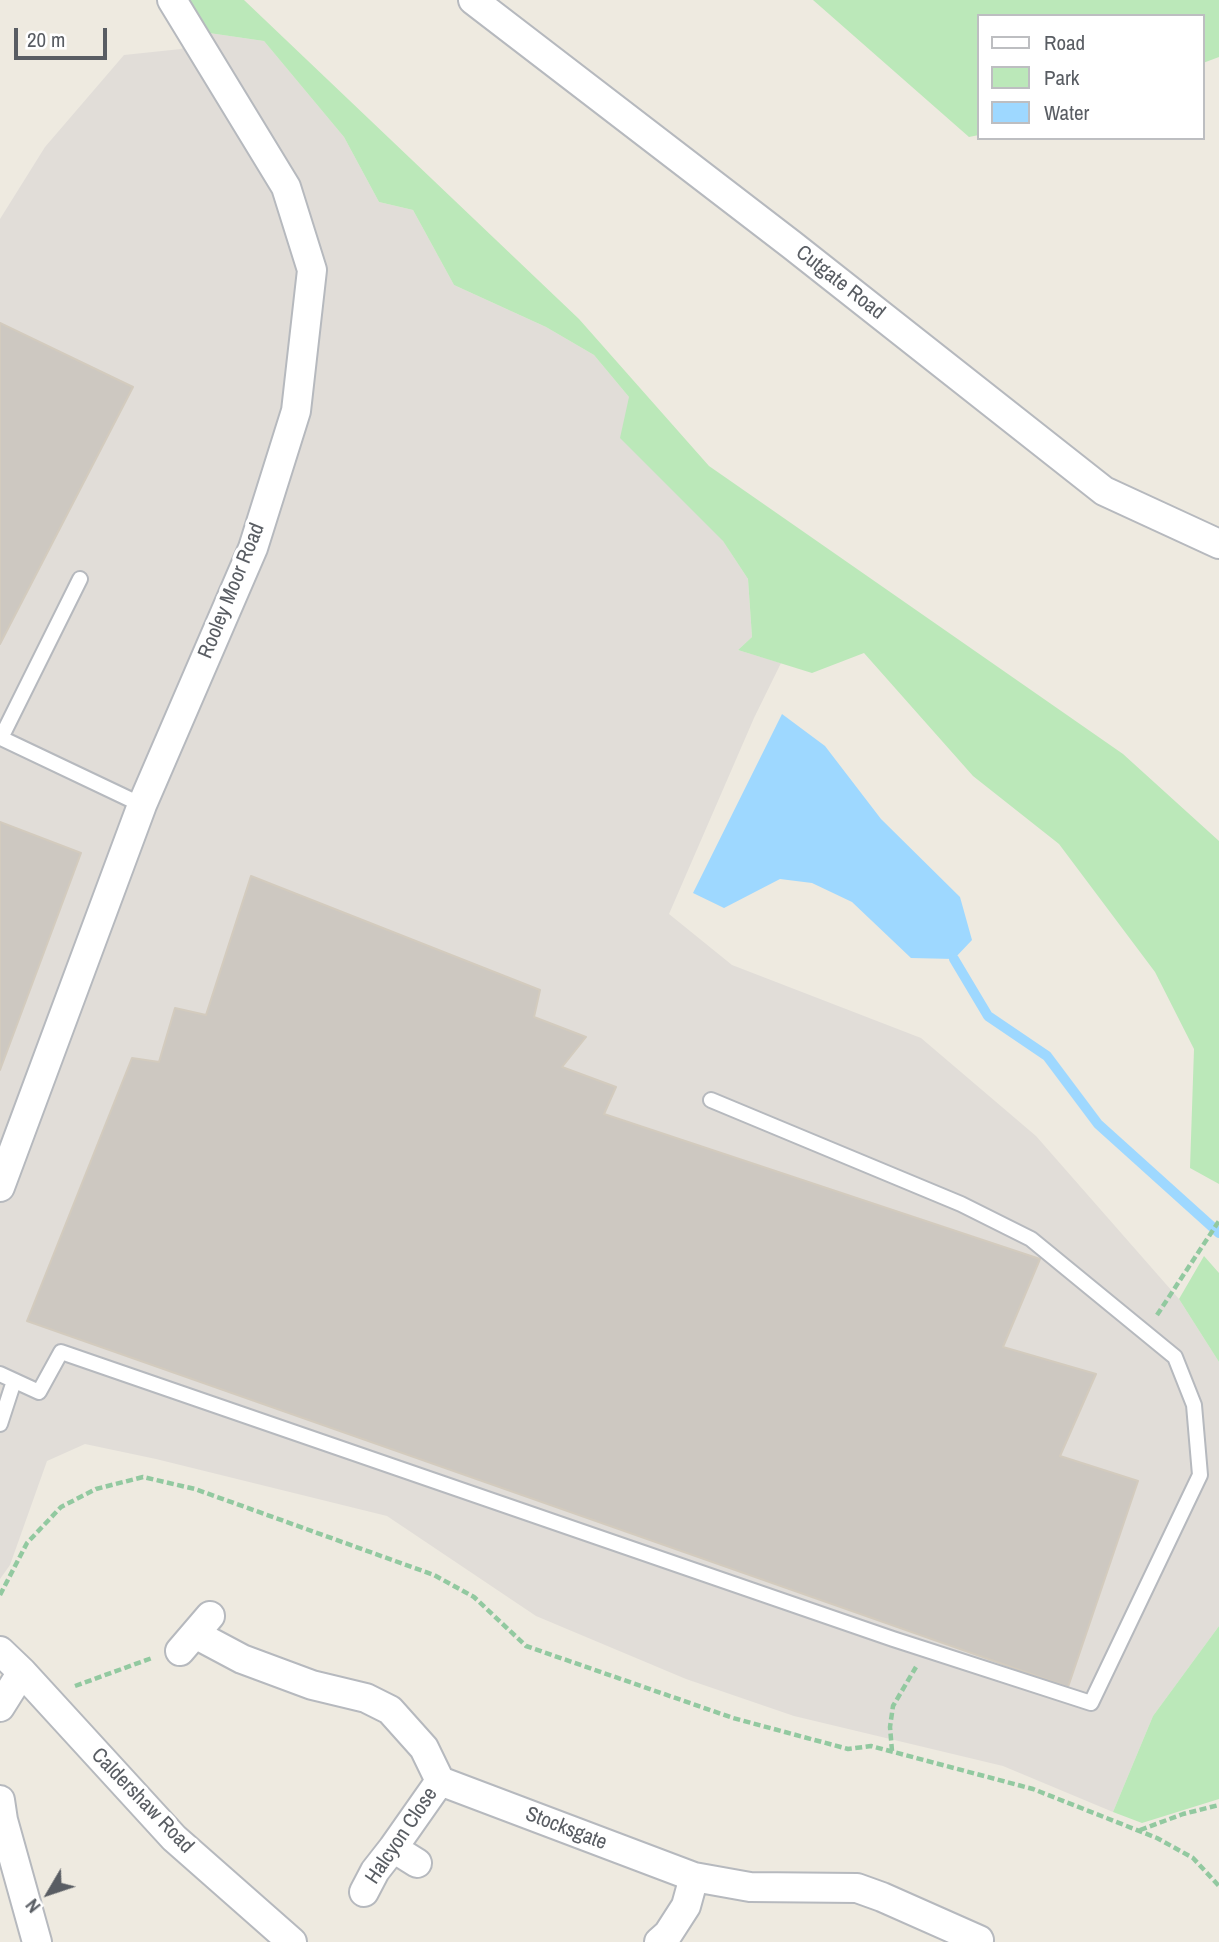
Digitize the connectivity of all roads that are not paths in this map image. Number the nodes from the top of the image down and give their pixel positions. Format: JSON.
{"nodes":[{"id":1,"x":172,"y":0,"type":"edge"},
{"id":2,"x":473,"y":0,"type":"edge"},
{"id":3,"x":1219,"y":544,"type":"edge"},
{"id":4,"x":80,"y":579,"type":"dead end"},
{"id":5,"x":142,"y":805,"type":"junction"},
{"id":6,"x":710,"y":1100,"type":"dead end"},
{"id":7,"x":1,"y":1181,"type":"edge"},
{"id":8,"x":0,"y":1374,"type":"edge"},
{"id":9,"x":13,"y":1381,"type":"junction"},
{"id":10,"x":0,"y":1424,"type":"edge"},
{"id":11,"x":195,"y":1634,"type":"road end"},
{"id":12,"x":0,"y":1651,"type":"edge"},
{"id":13,"x":22,"y":1672,"type":"junction"},
{"id":14,"x":0,"y":1707,"type":"edge"},
{"id":15,"x":440,"y":1781,"type":"junction"},
{"id":16,"x":0,"y":1800,"type":"edge"},
{"id":17,"x":694,"y":1877,"type":"junction"},
{"id":18,"x":364,"y":1892,"type":"dead end"},
{"id":19,"x":37,"y":1942,"type":"edge"},
{"id":20,"x":292,"y":1942,"type":"edge"},
{"id":21,"x":659,"y":1942,"type":"edge"},
{"id":22,"x":980,"y":1942,"type":"edge"}],
"edges":[{"from":1,"to":5,"type":"street","name":"Rooley Moor Road"},
{"from":2,"to":3,"type":"street","name":"Cutgate Road"},
{"from":4,"to":5,"type":"lane"},
{"from":5,"to":7,"type":"street","name":"Rooley Moor Road"},
{"from":6,"to":9,"type":"lane"},
{"from":8,"to":9,"type":"lane"},
{"from":9,"to":10,"type":"lane"},
{"from":11,"to":15,"type":"street"},
{"from":12,"to":13,"type":"street","name":"Caldershaw Road"},
{"from":13,"to":14,"type":"street"},
{"from":13,"to":20,"type":"street","name":"Caldershaw Road"},
{"from":15,"to":17,"type":"street","name":"Stocksgate"},
{"from":15,"to":18,"type":"street","name":"Halcyon Close"},
{"from":16,"to":19,"type":"street"},
{"from":17,"to":21,"type":"street"},
{"from":17,"to":22,"type":"street","name":"Stocksgate"}]}
